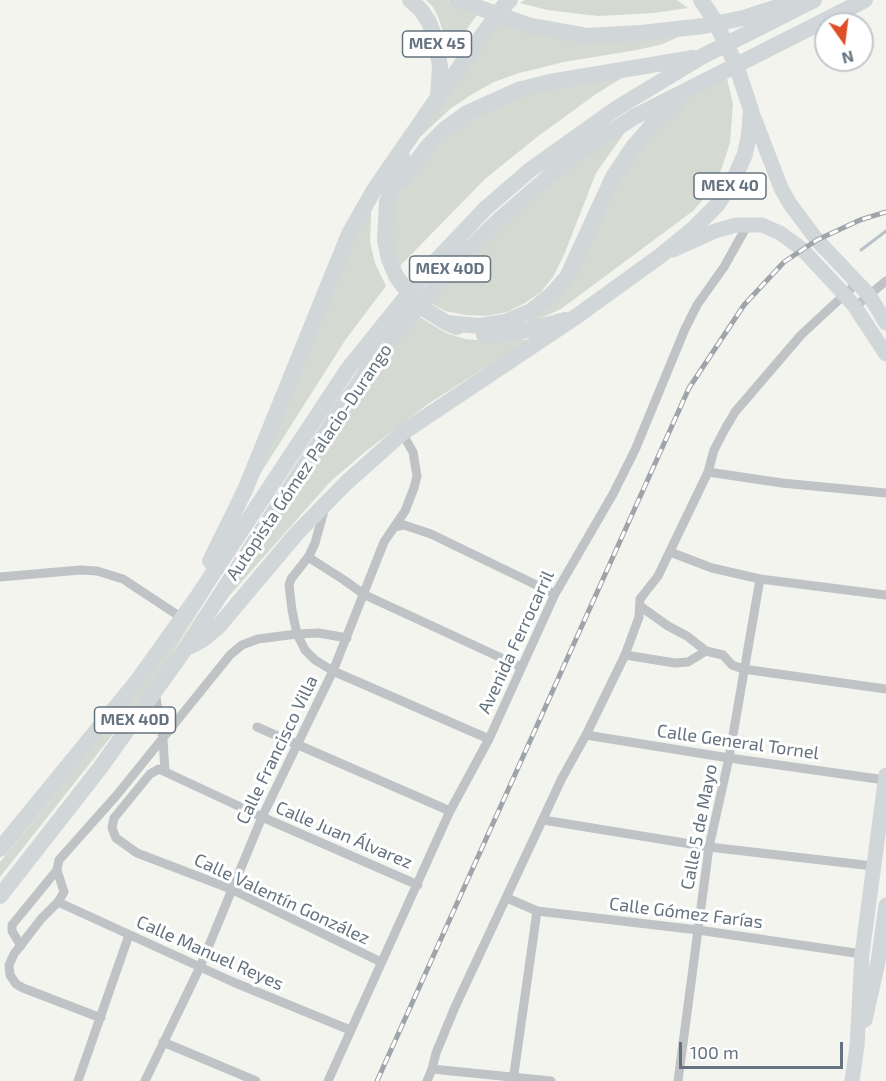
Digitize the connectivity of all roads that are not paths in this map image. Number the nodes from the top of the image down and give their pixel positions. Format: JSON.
{"nodes":[{"id":1,"x":411,"y":0,"type":"edge"},
{"id":2,"x":457,"y":0,"type":"edge"},
{"id":3,"x":510,"y":0,"type":"edge"},
{"id":4,"x":701,"y":0,"type":"edge"},
{"id":5,"x":800,"y":0,"type":"edge"},
{"id":6,"x":814,"y":0,"type":"edge"},
{"id":7,"x":865,"y":0,"type":"edge"},
{"id":8,"x":702,"y":56,"type":"junction"},
{"id":9,"x":715,"y":76,"type":"junction"},
{"id":10,"x":438,"y":97,"type":"junction"},
{"id":11,"x":751,"y":110,"type":"junction"},
{"id":12,"x":426,"y":114,"type":"junction"},
{"id":13,"x":387,"y":202,"type":"junction"},
{"id":14,"x":748,"y":224,"type":"junction"},
{"id":15,"x":660,"y":256,"type":"junction"},
{"id":16,"x":886,"y":280,"type":"edge"},
{"id":17,"x":855,"y":281,"type":"junction"},
{"id":18,"x":842,"y":291,"type":"junction"},
{"id":19,"x":869,"y":295,"type":"junction"},
{"id":20,"x":855,"y":307,"type":"junction"},
{"id":21,"x":577,"y":316,"type":"junction"},
{"id":22,"x":447,"y":323,"type":"junction"},
{"id":23,"x":886,"y":323,"type":"edge"},
{"id":24,"x":886,"y":354,"type":"edge"},
{"id":25,"x":402,"y":433,"type":"junction"},
{"id":26,"x":708,"y":472,"type":"junction"},
{"id":27,"x":886,"y":493,"type":"edge"},
{"id":28,"x":327,"y":502,"type":"junction"},
{"id":29,"x":394,"y":527,"type":"junction"},
{"id":30,"x":670,"y":552,"type":"junction"},
{"id":31,"x":308,"y":557,"type":"junction"},
{"id":32,"x":0,"y":577,"type":"edge"},
{"id":33,"x":760,"y":579,"type":"junction"},
{"id":34,"x":555,"y":594,"type":"junction"},
{"id":35,"x":365,"y":595,"type":"junction"},
{"id":36,"x":886,"y":595,"type":"edge"},
{"id":37,"x":198,"y":596,"type":"junction"},
{"id":38,"x":640,"y":606,"type":"junction"},
{"id":39,"x":183,"y":618,"type":"junction"},
{"id":40,"x":297,"y":634,"type":"junction"},
{"id":41,"x":347,"y":638,"type":"junction"},
{"id":42,"x":185,"y":649,"type":"junction"},
{"id":43,"x":706,"y":651,"type":"junction"},
{"id":44,"x":625,"y":655,"type":"junction"},
{"id":45,"x":521,"y":667,"type":"junction"},
{"id":46,"x":743,"y":669,"type":"junction"},
{"id":47,"x":333,"y":671,"type":"junction"},
{"id":48,"x":886,"y":689,"type":"edge"},
{"id":49,"x":155,"y":692,"type":"junction"},
{"id":50,"x":257,"y":726,"type":"dead end"},
{"id":51,"x":586,"y":735,"type":"junction"},
{"id":52,"x":163,"y":739,"type":"junction"},
{"id":53,"x":489,"y":739,"type":"junction"},
{"id":54,"x":296,"y":743,"type":"junction"},
{"id":55,"x":729,"y":758,"type":"junction"},
{"id":56,"x":162,"y":770,"type":"junction"},
{"id":57,"x":886,"y":775,"type":"edge"},
{"id":58,"x":885,"y":780,"type":"edge"},
{"id":59,"x":103,"y":809,"type":"junction"},
{"id":60,"x":450,"y":811,"type":"junction"},
{"id":61,"x":262,"y":817,"type":"junction"},
{"id":62,"x":543,"y":820,"type":"junction"},
{"id":63,"x":112,"y":825,"type":"junction"},
{"id":64,"x":709,"y":846,"type":"junction"},
{"id":65,"x":0,"y":849,"type":"edge"},
{"id":66,"x":873,"y":867,"type":"junction"},
{"id":67,"x":57,"y":870,"type":"junction"},
{"id":68,"x":418,"y":885,"type":"junction"},
{"id":69,"x":231,"y":889,"type":"junction"},
{"id":70,"x":0,"y":896,"type":"edge"},
{"id":71,"x":507,"y":898,"type":"junction"},
{"id":72,"x":58,"y":902,"type":"junction"},
{"id":73,"x":886,"y":905,"type":"edge"},
{"id":74,"x":537,"y":911,"type":"junction"},
{"id":75,"x":698,"y":930,"type":"junction"},
{"id":76,"x":129,"y":935,"type":"junction"},
{"id":77,"x":21,"y":946,"type":"junction"},
{"id":78,"x":862,"y":954,"type":"junction"},
{"id":79,"x":381,"y":962,"type":"junction"},
{"id":80,"x":882,"y":962,"type":"edge"},
{"id":81,"x":200,"y":967,"type":"junction"},
{"id":82,"x":101,"y":1018,"type":"junction"},
{"id":83,"x":350,"y":1030,"type":"junction"},
{"id":84,"x":163,"y":1042,"type":"junction"},
{"id":85,"x":857,"y":1046,"type":"junction"},
{"id":86,"x":432,"y":1070,"type":"junction"},
{"id":87,"x":513,"y":1079,"type":"edge"},
{"id":88,"x":78,"y":1081,"type":"edge"},
{"id":89,"x":145,"y":1081,"type":"edge"},
{"id":90,"x":256,"y":1081,"type":"edge"},
{"id":91,"x":328,"y":1081,"type":"edge"},
{"id":92,"x":427,"y":1081,"type":"edge"},
{"id":93,"x":551,"y":1081,"type":"edge"},
{"id":94,"x":678,"y":1081,"type":"edge"},
{"id":95,"x":852,"y":1081,"type":"edge"}],
"edges":[{"from":1,"to":10,"type":"highway","number":"MEX 45"},
{"from":2,"to":5,"type":"highway"},
{"from":3,"to":10,"type":"highway","number":"MEX 40"},
{"from":4,"to":11,"type":"highway","number":"MEX 40"},
{"from":6,"to":8,"type":"highway","number":"MEX 40D"},
{"from":7,"to":9,"type":"highway","number":"MEX 40D"},
{"from":8,"to":13,"type":"highway"},
{"from":8,"to":37,"type":"highway","number":"MEX 40D"},
{"from":9,"to":22,"type":"highway","number":"MEX 40"},
{"from":9,"to":42,"type":"highway","name":"Autopista Gómez Palacio-Durango","number":"MEX 40D"},
{"from":10,"to":12,"type":"highway","number":"MEX 40"},
{"from":11,"to":15,"type":"highway","number":"MEX 40"},
{"from":11,"to":17,"type":"main road","number":"MEX 40"},
{"from":12,"to":13,"type":"highway","number":"MEX 40"},
{"from":12,"to":37,"type":"highway"},
{"from":13,"to":22,"type":"highway","number":"MEX 40"},
{"from":14,"to":15,"type":"main road","number":"MEX 40"},
{"from":14,"to":18,"type":"main road","number":"MEX 40"},
{"from":14,"to":34,"type":"street","name":"Avenida Ferrocarril"},
{"from":15,"to":21,"type":"highway","number":"MEX 40"},
{"from":16,"to":19,"type":"street"},
{"from":17,"to":18,"type":"street"},
{"from":17,"to":19,"type":"main road","number":"MEX 40"},
{"from":18,"to":20,"type":"main road","number":"MEX 40"},
{"from":18,"to":26,"type":"street"},
{"from":19,"to":20,"type":"street"},
{"from":19,"to":23,"type":"main road","number":"MEX 40"},
{"from":20,"to":24,"type":"main road","number":"MEX 40"},
{"from":21,"to":22,"type":"highway","number":"MEX 40"},
{"from":21,"to":25,"type":"highway"},
{"from":25,"to":28,"type":"highway"},
{"from":25,"to":29,"type":"street","name":"Calle Francisco Villa"},
{"from":26,"to":27,"type":"street"},
{"from":26,"to":30,"type":"street"},
{"from":28,"to":31,"type":"street"},
{"from":28,"to":42,"type":"highway"},
{"from":29,"to":34,"type":"street"},
{"from":29,"to":35,"type":"street","name":"Calle Francisco Villa"},
{"from":30,"to":33,"type":"street"},
{"from":30,"to":38,"type":"street"},
{"from":31,"to":35,"type":"street"},
{"from":31,"to":40,"type":"street"},
{"from":32,"to":39,"type":"street"},
{"from":33,"to":36,"type":"street"},
{"from":33,"to":46,"type":"street","name":"Calle 5 de Mayo"},
{"from":34,"to":45,"type":"street","name":"Avenida Ferrocarril"},
{"from":35,"to":41,"type":"street","name":"Calle Francisco Villa"},
{"from":35,"to":45,"type":"street"},
{"from":37,"to":39,"type":"highway","number":"MEX 40D"},
{"from":38,"to":43,"type":"street"},
{"from":38,"to":44,"type":"street"},
{"from":39,"to":65,"type":"highway","number":"MEX 40D"},
{"from":40,"to":41,"type":"street"},
{"from":40,"to":47,"type":"street"},
{"from":40,"to":52,"type":"street"},
{"from":41,"to":47,"type":"street","name":"Calle Francisco Villa"},
{"from":42,"to":49,"type":"highway","name":"Autopista Gómez Palacio-Durango","number":"MEX 40D"},
{"from":43,"to":44,"type":"street"},
{"from":43,"to":46,"type":"street"},
{"from":44,"to":51,"type":"street"},
{"from":45,"to":53,"type":"street","name":"Avenida Ferrocarril"},
{"from":46,"to":48,"type":"street"},
{"from":46,"to":55,"type":"street","name":"Calle 5 de Mayo"},
{"from":47,"to":53,"type":"street"},
{"from":47,"to":54,"type":"street","name":"Calle Francisco Villa"},
{"from":49,"to":52,"type":"street"},
{"from":49,"to":70,"type":"highway","name":"Autopista Gómez Palacio-Durango","number":"MEX 40D"},
{"from":50,"to":54,"type":"street"},
{"from":51,"to":55,"type":"street","name":"Calle General Tornel"},
{"from":51,"to":62,"type":"street"},
{"from":52,"to":56,"type":"street"},
{"from":52,"to":59,"type":"street"},
{"from":53,"to":60,"type":"street","name":"Avenida Ferrocarril"},
{"from":54,"to":60,"type":"street"},
{"from":54,"to":61,"type":"street","name":"Calle Francisco Villa"},
{"from":55,"to":58,"type":"street","name":"Calle General Tornel"},
{"from":55,"to":64,"type":"street","name":"Calle 5 de Mayo"},
{"from":56,"to":61,"type":"street","name":"Calle Juan Álvarez"},
{"from":56,"to":63,"type":"street"},
{"from":57,"to":58,"type":"main road"},
{"from":58,"to":66,"type":"main road"},
{"from":59,"to":63,"type":"street","name":"Calle Valentín González"},
{"from":59,"to":67,"type":"street"},
{"from":60,"to":68,"type":"street","name":"Avenida Ferrocarril"},
{"from":61,"to":68,"type":"street","name":"Calle Juan Álvarez"},
{"from":61,"to":69,"type":"street","name":"Calle Francisco Villa"},
{"from":62,"to":64,"type":"street"},
{"from":62,"to":71,"type":"street"},
{"from":63,"to":69,"type":"street","name":"Calle Valentín González"},
{"from":64,"to":66,"type":"street"},
{"from":64,"to":75,"type":"street","name":"Calle 5 de Mayo"},
{"from":66,"to":78,"type":"main road"},
{"from":67,"to":72,"type":"street"},
{"from":67,"to":77,"type":"street"},
{"from":68,"to":79,"type":"street","name":"Avenida Ferrocarril"},
{"from":69,"to":79,"type":"street","name":"Calle Valentín González"},
{"from":69,"to":81,"type":"street","name":"Calle Francisco Villa"},
{"from":71,"to":74,"type":"street","name":"Calle Gómez Farías"},
{"from":71,"to":86,"type":"street"},
{"from":72,"to":76,"type":"street","name":"Calle Manuel Reyes"},
{"from":72,"to":77,"type":"street"},
{"from":73,"to":80,"type":"main road"},
{"from":74,"to":75,"type":"street","name":"Calle Gómez Farías"},
{"from":74,"to":87,"type":"street"},
{"from":75,"to":78,"type":"street","name":"Calle Gómez Farías"},
{"from":75,"to":94,"type":"street","name":"Calle 5 de Mayo"},
{"from":76,"to":81,"type":"street","name":"Calle Manuel Reyes"},
{"from":76,"to":82,"type":"street"},
{"from":77,"to":82,"type":"street"},
{"from":78,"to":85,"type":"main road"},
{"from":79,"to":83,"type":"street","name":"Avenida Ferrocarril"},
{"from":80,"to":85,"type":"main road"},
{"from":81,"to":83,"type":"street","name":"Calle Manuel Reyes"},
{"from":81,"to":84,"type":"street","name":"Calle Francisco Villa"},
{"from":82,"to":88,"type":"street"},
{"from":83,"to":91,"type":"street","name":"Avenida Ferrocarril"},
{"from":84,"to":89,"type":"street","name":"Calle Francisco Villa"},
{"from":84,"to":90,"type":"street"},
{"from":85,"to":95,"type":"main road"},
{"from":86,"to":87,"type":"street"},
{"from":86,"to":92,"type":"street"},
{"from":87,"to":93,"type":"street"}]}
